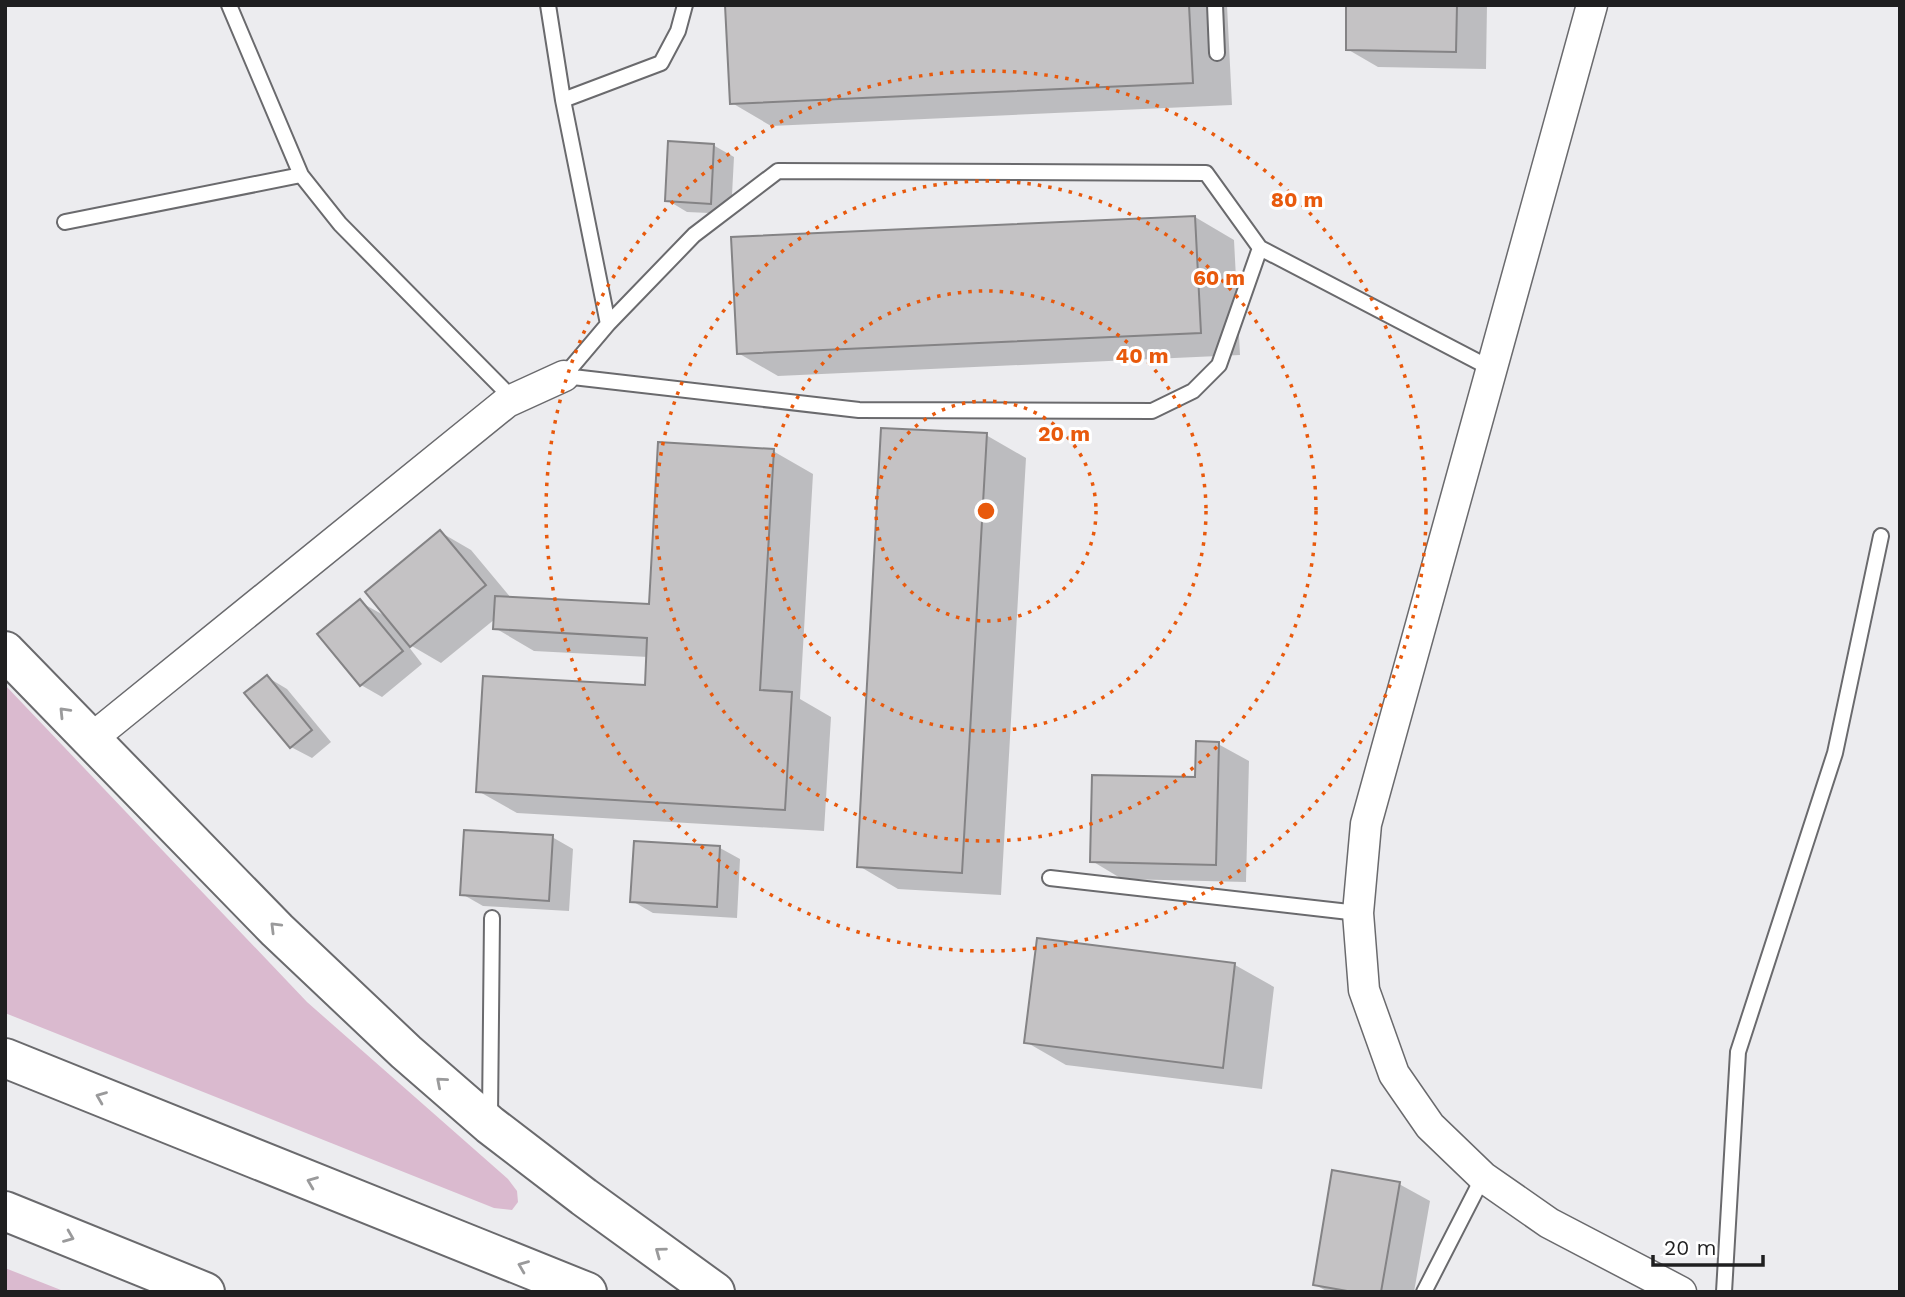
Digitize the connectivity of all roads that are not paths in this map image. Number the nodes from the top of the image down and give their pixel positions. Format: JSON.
{"nodes":[{"id":1,"x":229,"y":5,"type":"edge"},
{"id":2,"x":548,"y":5,"type":"edge"},
{"id":3,"x":685,"y":5,"type":"edge"},
{"id":4,"x":1215,"y":5,"type":"edge"},
{"id":5,"x":1592,"y":5,"type":"edge"},
{"id":6,"x":1217,"y":53,"type":"dead end"},
{"id":7,"x":563,"y":100,"type":"junction"},
{"id":8,"x":301,"y":175,"type":"junction"},
{"id":9,"x":65,"y":222,"type":"dead end"},
{"id":10,"x":1260,"y":248,"type":"junction"},
{"id":11,"x":608,"y":324,"type":"junction"},
{"id":12,"x":1492,"y":369,"type":"junction"},
{"id":13,"x":564,"y":376,"type":"junction"},
{"id":14,"x":512,"y":398,"type":"junction"},
{"id":15,"x":1881,"y":537,"type":"dead end"},
{"id":16,"x":5,"y":651,"type":"edge"},
{"id":17,"x":91,"y":739,"type":"junction"},
{"id":18,"x":1050,"y":878,"type":"dead end"},
{"id":19,"x":1358,"y":913,"type":"junction"},
{"id":20,"x":492,"y":918,"type":"dead end"},
{"id":21,"x":5,"y":1058,"type":"edge"},
{"id":22,"x":490,"y":1125,"type":"junction"},
{"id":23,"x":1483,"y":1177,"type":"junction"},
{"id":24,"x":5,"y":1211,"type":"edge"},
{"id":25,"x":205,"y":1292,"type":"edge"},
{"id":26,"x":587,"y":1292,"type":"edge"},
{"id":27,"x":715,"y":1292,"type":"edge"},
{"id":28,"x":1424,"y":1292,"type":"edge"},
{"id":29,"x":1681,"y":1292,"type":"edge"},
{"id":30,"x":1724,"y":1292,"type":"edge"}],
"edges":[{"from":1,"to":8,"type":"lane"},
{"from":2,"to":7,"type":"lane"},
{"from":3,"to":7,"type":"lane"},
{"from":4,"to":6,"type":"lane"},
{"from":5,"to":12,"type":"street"},
{"from":7,"to":11,"type":"lane"},
{"from":8,"to":9,"type":"lane"},
{"from":8,"to":14,"type":"lane"},
{"from":10,"to":11,"type":"lane"},
{"from":10,"to":12,"type":"lane"},
{"from":10,"to":13,"type":"lane"},
{"from":11,"to":13,"type":"lane"},
{"from":12,"to":19,"type":"street"},
{"from":13,"to":14,"type":"street"},
{"from":14,"to":17,"type":"street"},
{"from":15,"to":30,"type":"lane"},
{"from":17,"to":16,"type":"highway","one_way":true},
{"from":22,"to":17,"type":"highway","one_way":true},
{"from":18,"to":19,"type":"lane"},
{"from":19,"to":23,"type":"street"},
{"from":20,"to":22,"type":"lane"},
{"from":26,"to":21,"type":"highway","one_way":true},
{"from":27,"to":22,"type":"highway","one_way":true},
{"from":23,"to":28,"type":"lane"},
{"from":23,"to":29,"type":"street"},
{"from":24,"to":25,"type":"highway","one_way":true}]}
